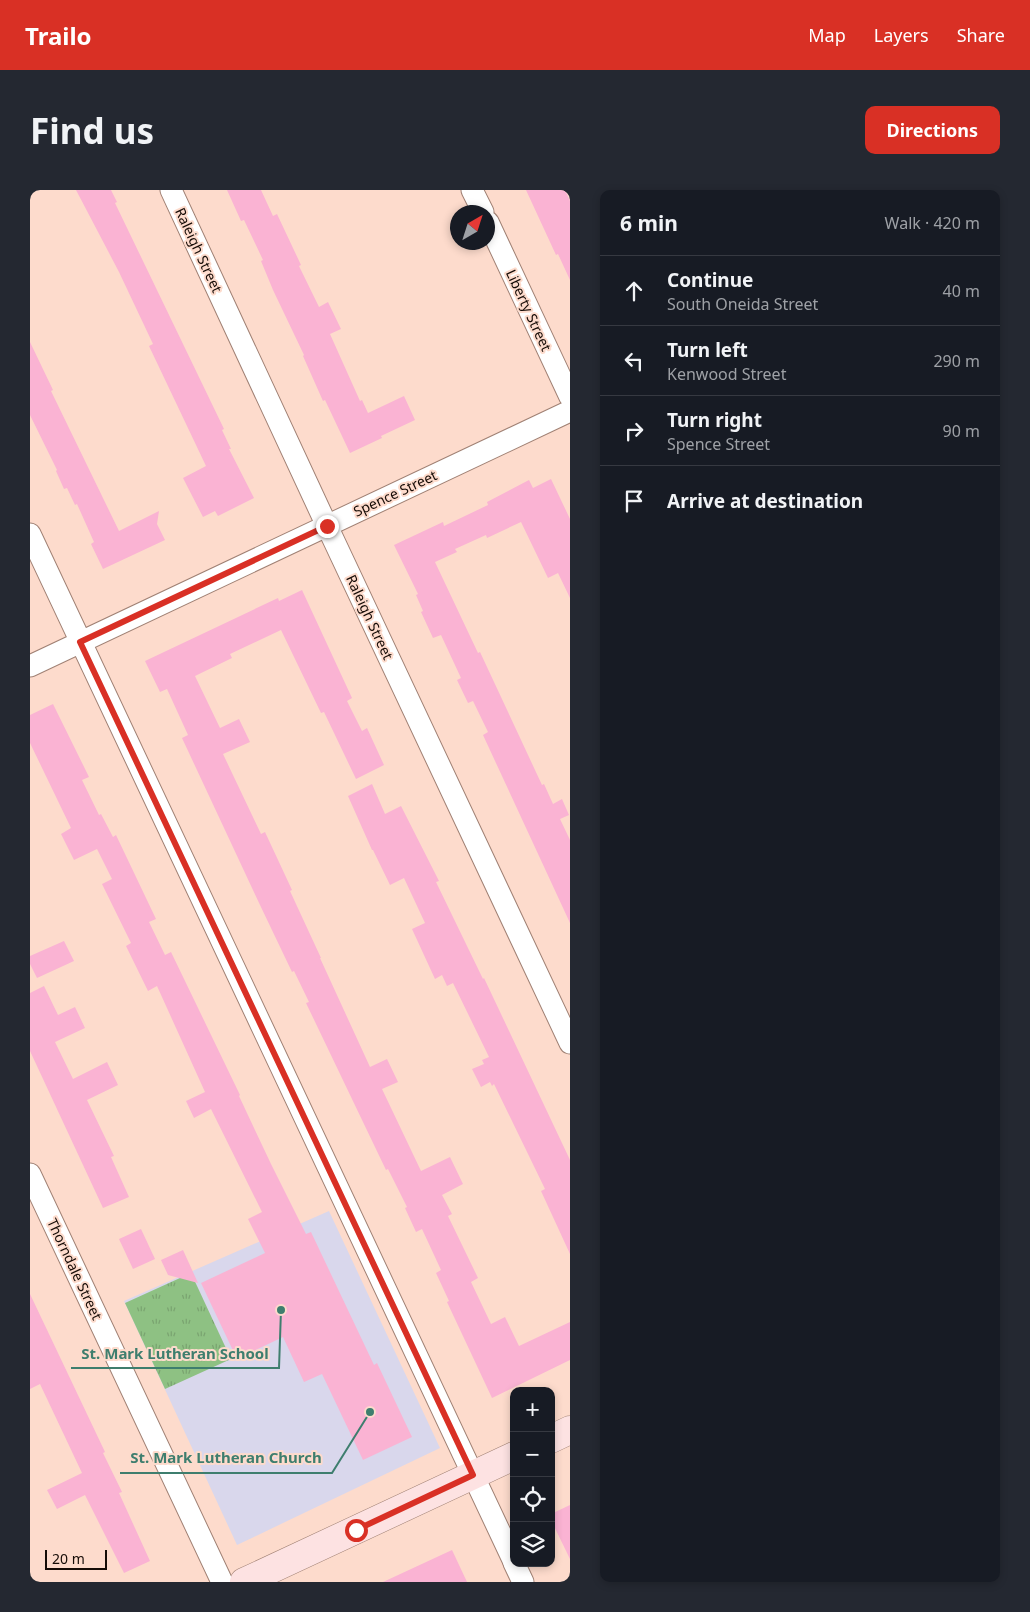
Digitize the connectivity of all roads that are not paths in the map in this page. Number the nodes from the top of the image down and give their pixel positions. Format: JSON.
{"nodes":[{"id":1,"x":172,"y":190,"type":"edge"},
{"id":2,"x":472,"y":190,"type":"edge"},
{"id":3,"x":480,"y":205,"type":"edge"},
{"id":4,"x":495,"y":237,"type":"edge"},
{"id":5,"x":570,"y":397,"type":"edge"},
{"id":6,"x":570,"y":411,"type":"edge"},
{"id":7,"x":327,"y":526,"type":"junction"},
{"id":8,"x":30,"y":534,"type":"edge"},
{"id":9,"x":80,"y":642,"type":"junction"},
{"id":10,"x":30,"y":666,"type":"edge"},
{"id":11,"x":570,"y":1043,"type":"edge"},
{"id":12,"x":30,"y":1174,"type":"edge"},
{"id":13,"x":570,"y":1430,"type":"edge"},
{"id":14,"x":555,"y":1437,"type":"edge"},
{"id":15,"x":510,"y":1458,"type":"edge"},
{"id":16,"x":473,"y":1475,"type":"junction"},
{"id":17,"x":510,"y":1554,"type":"edge"},
{"id":18,"x":516,"y":1567,"type":"edge"},
{"id":19,"x":222,"y":1582,"type":"edge"},
{"id":20,"x":244,"y":1582,"type":"edge"},
{"id":21,"x":523,"y":1582,"type":"edge"}],
"edges":[{"from":1,"to":7,"type":"street","name":"Raleigh Street"},
{"from":2,"to":3,"type":"street"},
{"from":4,"to":5,"type":"street","name":"Liberty Street"},
{"from":6,"to":7,"type":"street","name":"Spence Street"},
{"from":7,"to":9,"type":"street","name":"Spence Street"},
{"from":7,"to":11,"type":"street","name":"Raleigh Street"},
{"from":8,"to":9,"type":"street"},
{"from":9,"to":10,"type":"street","name":"Spence Street"},
{"from":9,"to":16,"type":"street"},
{"from":12,"to":19,"type":"street","name":"Thorndale Street"},
{"from":13,"to":14,"type":"street"},
{"from":15,"to":16,"type":"street"},
{"from":16,"to":17,"type":"street"},
{"from":16,"to":20,"type":"street"},
{"from":18,"to":21,"type":"street"}]}
